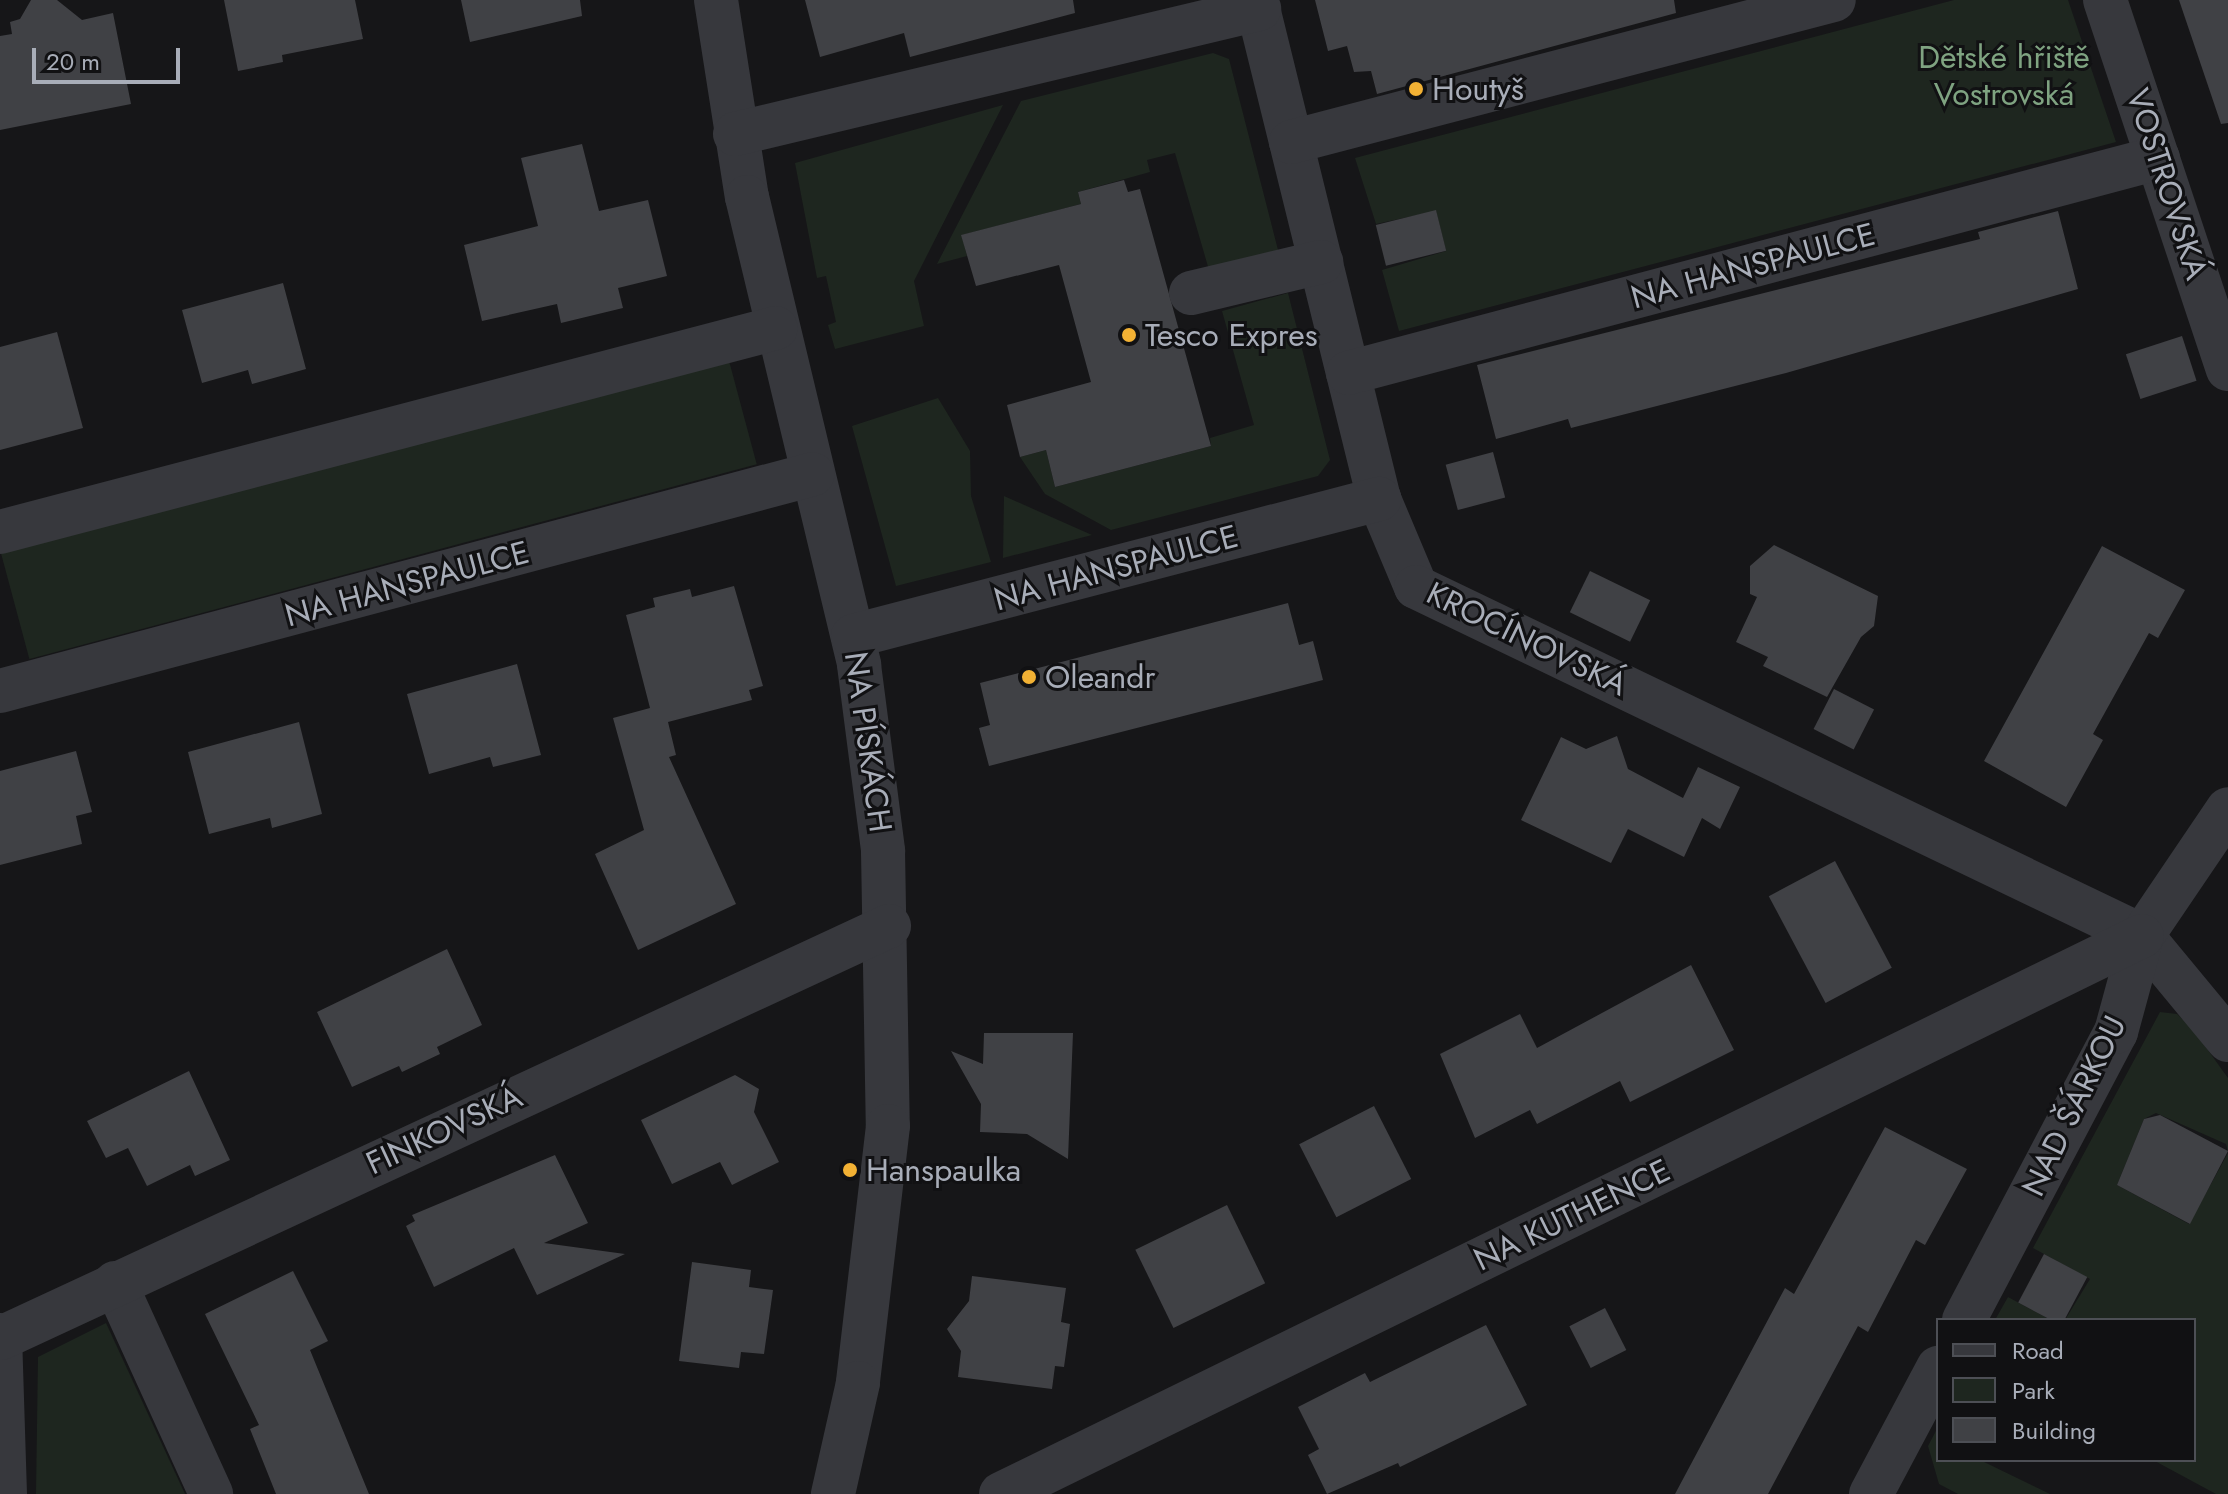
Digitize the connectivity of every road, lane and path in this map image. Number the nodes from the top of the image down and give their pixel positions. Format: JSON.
{"nodes":[{"id":1,"x":716,"y":0,"type":"edge"},
{"id":2,"x":1834,"y":0,"type":"edge"},
{"id":3,"x":2105,"y":0,"type":"edge"},
{"id":4,"x":1258,"y":4,"type":"edge"},
{"id":5,"x":735,"y":134,"type":"junction"},
{"id":6,"x":1291,"y":142,"type":"junction"},
{"id":7,"x":2158,"y":158,"type":"junction"},
{"id":8,"x":1321,"y":262,"type":"junction"},
{"id":9,"x":1191,"y":293,"type":"dead end"},
{"id":10,"x":776,"y":328,"type":"junction"},
{"id":11,"x":2228,"y":369,"type":"edge"},
{"id":12,"x":1348,"y":373,"type":"junction"},
{"id":13,"x":813,"y":474,"type":"junction"},
{"id":14,"x":1379,"y":499,"type":"junction"},
{"id":15,"x":0,"y":532,"type":"edge"},
{"id":16,"x":853,"y":636,"type":"junction"},
{"id":17,"x":0,"y":691,"type":"edge"},
{"id":18,"x":2228,"y":809,"type":"edge"},
{"id":19,"x":889,"y":926,"type":"junction"},
{"id":20,"x":2142,"y":936,"type":"junction"},
{"id":21,"x":2228,"y":1040,"type":"edge"},
{"id":22,"x":115,"y":1283,"type":"junction"},
{"id":23,"x":1965,"y":1318,"type":"edge"},
{"id":24,"x":0,"y":1337,"type":"edge"},
{"id":25,"x":1936,"y":1372,"type":"edge"},
{"id":26,"x":1883,"y":1490,"type":"edge"},
{"id":27,"x":5,"y":1494,"type":"edge"},
{"id":28,"x":211,"y":1494,"type":"edge"},
{"id":29,"x":833,"y":1494,"type":"edge"},
{"id":30,"x":1001,"y":1494,"type":"edge"}],
"edges":[{"from":1,"to":5,"type":"street","name":"NA PÍSKÁCH"},
{"from":2,"to":6,"type":"street"},
{"from":3,"to":7,"type":"street","name":"VOSTROVSKÁ"},
{"from":4,"to":5,"type":"street"},
{"from":4,"to":6,"type":"street","name":"KROCÍNOVSKÁ"},
{"from":5,"to":10,"type":"street","name":"NA PÍSKÁCH"},
{"from":6,"to":8,"type":"street","name":"KROCÍNOVSKÁ"},
{"from":7,"to":11,"type":"street","name":"VOSTROVSKÁ"},
{"from":7,"to":12,"type":"street","name":"NA HANSPAULCE"},
{"from":8,"to":9,"type":"street"},
{"from":8,"to":12,"type":"street","name":"KROCÍNOVSKÁ"},
{"from":10,"to":13,"type":"street","name":"NA PÍSKÁCH"},
{"from":10,"to":15,"type":"street"},
{"from":12,"to":14,"type":"street","name":"KROCÍNOVSKÁ"},
{"from":13,"to":16,"type":"street","name":"NA PÍSKÁCH"},
{"from":13,"to":17,"type":"street","name":"NA HANSPAULCE"},
{"from":14,"to":16,"type":"street","name":"NA HANSPAULCE"},
{"from":14,"to":20,"type":"street","name":"KROCÍNOVSKÁ"},
{"from":16,"to":19,"type":"street","name":"NA PÍSKÁCH"},
{"from":18,"to":20,"type":"street","name":"NAD ŠÁRKOU"},
{"from":19,"to":22,"type":"street","name":"FINKOVSKÁ"},
{"from":19,"to":29,"type":"street","name":"NA PÍSKÁCH"},
{"from":20,"to":21,"type":"street"},
{"from":20,"to":23,"type":"street","name":"NAD ŠÁRKOU"},
{"from":20,"to":30,"type":"street","name":"NA KUTHENCE"},
{"from":22,"to":24,"type":"street","name":"FINKOVSKÁ"},
{"from":22,"to":28,"type":"street"},
{"from":24,"to":27,"type":"street"},
{"from":25,"to":26,"type":"street"}]}
